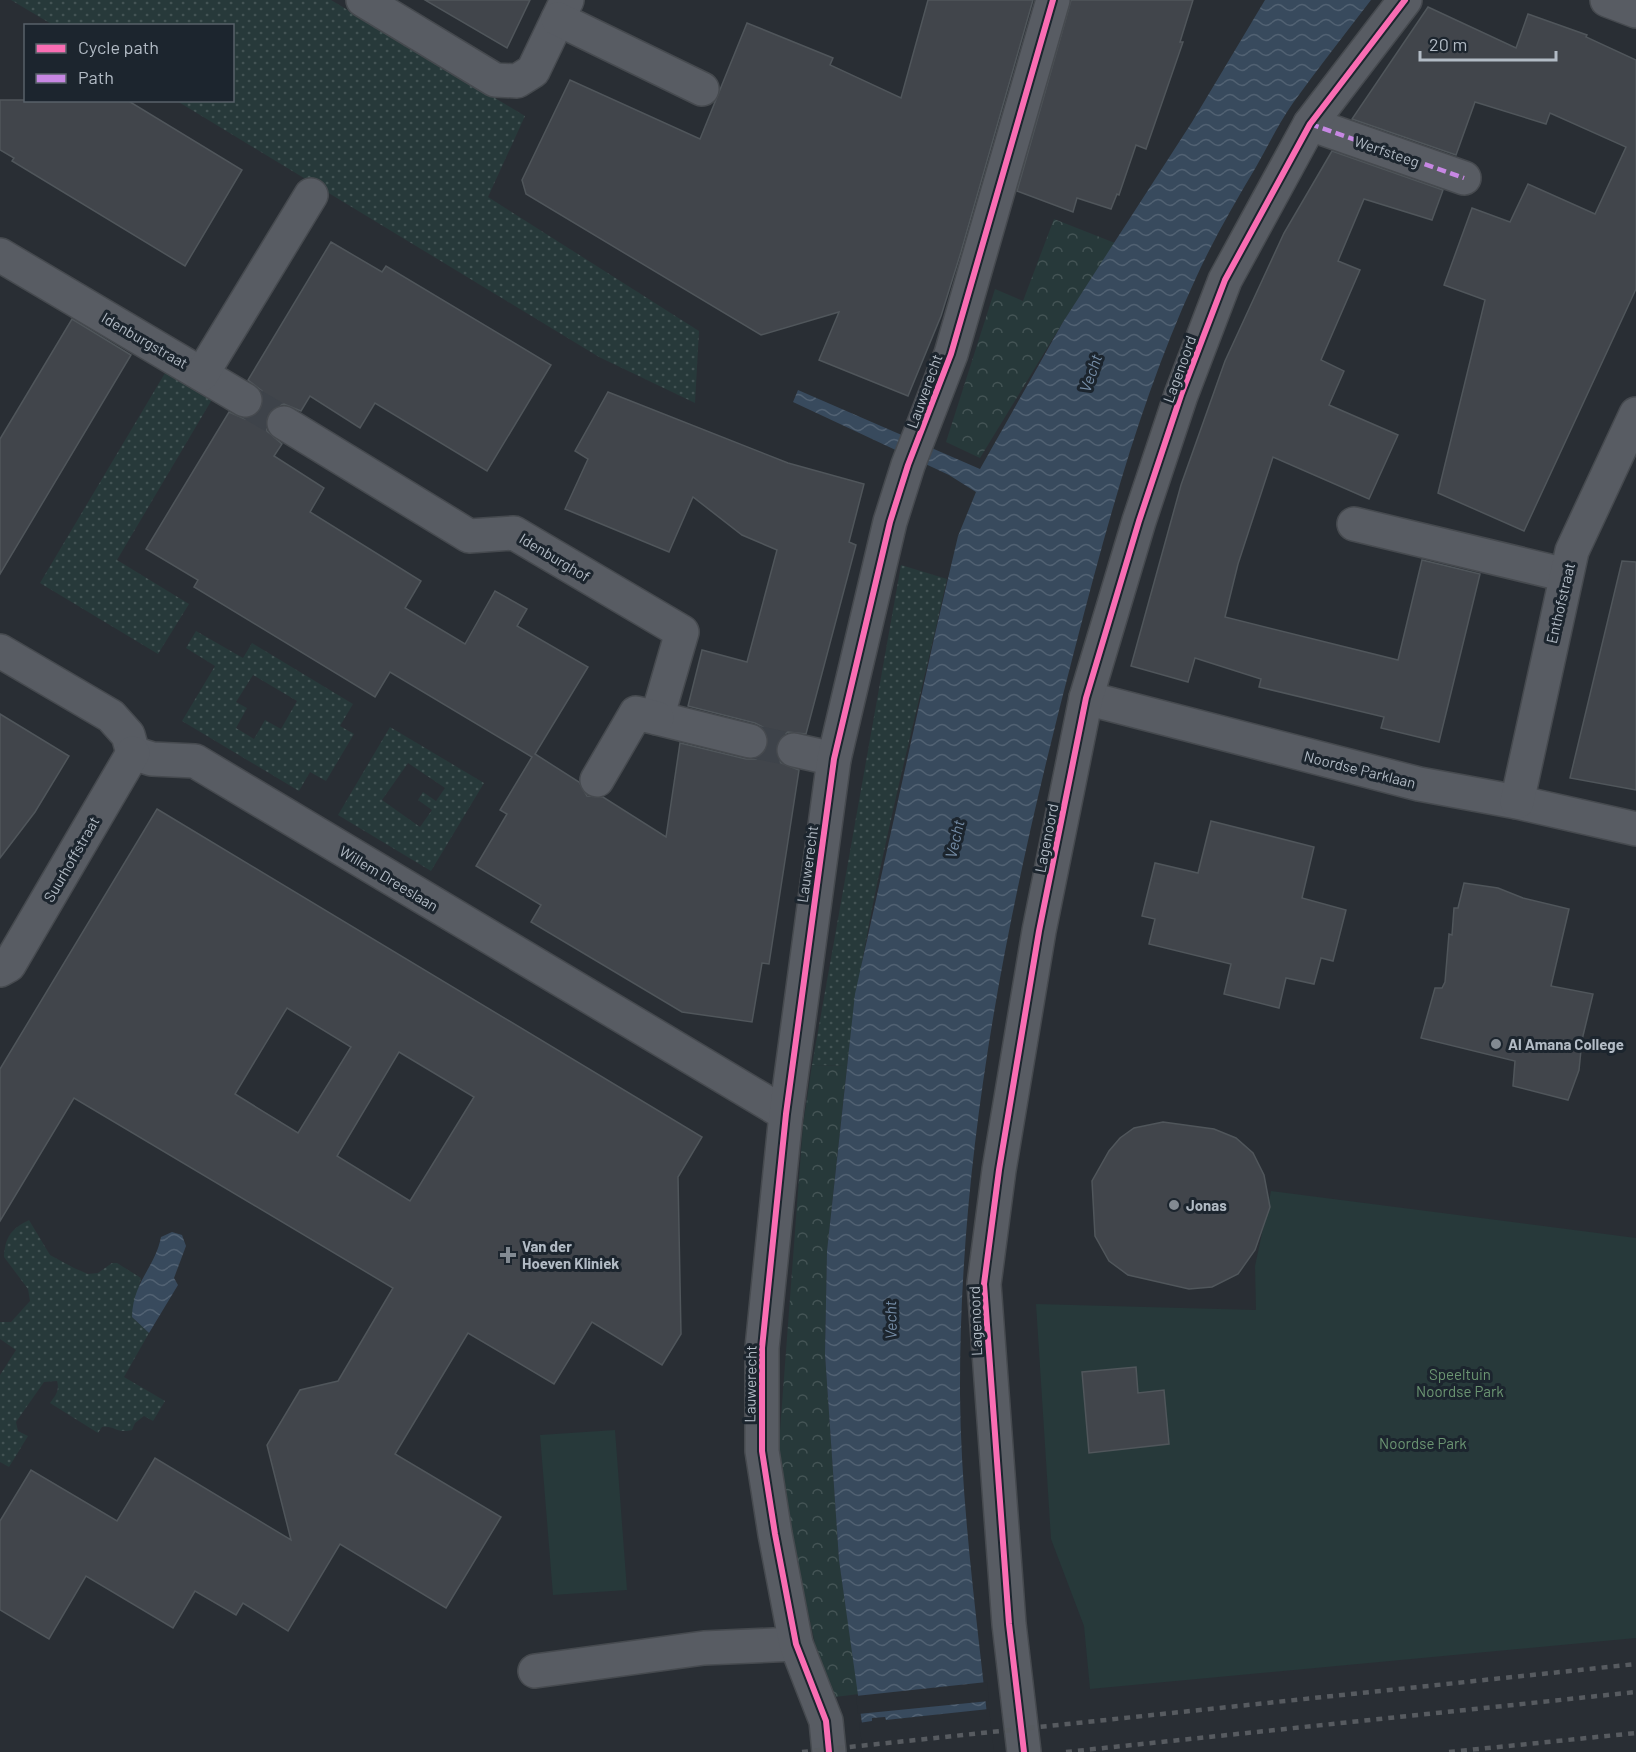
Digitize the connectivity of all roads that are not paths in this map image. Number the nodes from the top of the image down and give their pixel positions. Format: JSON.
{"nodes":[{"id":1,"x":363,"y":0,"type":"edge"},
{"id":2,"x":1053,"y":0,"type":"edge"},
{"id":3,"x":1405,"y":0,"type":"edge"},
{"id":4,"x":1607,"y":0,"type":"edge"},
{"id":5,"x":562,"y":10,"type":"edge"},
{"id":6,"x":1636,"y":11,"type":"edge"},
{"id":7,"x":702,"y":89,"type":"dead end"},
{"id":8,"x":1310,"y":124,"type":"junction"},
{"id":9,"x":1464,"y":178,"type":"dead end"},
{"id":10,"x":311,"y":195,"type":"dead end"},
{"id":11,"x":0,"y":255,"type":"edge"},
{"id":12,"x":202,"y":374,"type":"junction"},
{"id":13,"x":245,"y":400,"type":"tunnel mouth"},
{"id":14,"x":1636,"y":414,"type":"edge"},
{"id":15,"x":284,"y":423,"type":"tunnel mouth"},
{"id":16,"x":1354,"y":524,"type":"dead end"},
{"id":17,"x":1566,"y":575,"type":"junction"},
{"id":18,"x":0,"y":651,"type":"edge"},
{"id":19,"x":1086,"y":698,"type":"junction"},
{"id":20,"x":657,"y":718,"type":"junction"},
{"id":21,"x":750,"y":741,"type":"tunnel mouth"},
{"id":22,"x":794,"y":750,"type":"tunnel mouth"},
{"id":23,"x":133,"y":753,"type":"junction"},
{"id":24,"x":834,"y":759,"type":"junction"},
{"id":25,"x":597,"y":780,"type":"dead end"},
{"id":26,"x":1516,"y":802,"type":"junction"},
{"id":27,"x":1636,"y":829,"type":"edge"},
{"id":28,"x":4,"y":968,"type":"edge"},
{"id":29,"x":786,"y":1114,"type":"junction"},
{"id":30,"x":796,"y":1644,"type":"junction"},
{"id":31,"x":535,"y":1671,"type":"dead end"},
{"id":32,"x":829,"y":1752,"type":"edge"},
{"id":33,"x":1024,"y":1752,"type":"edge"}],
"edges":[{"from":1,"to":5,"type":"street"},
{"from":2,"to":24,"type":"street","name":"Lauwerecht"},
{"from":3,"to":8,"type":"street","name":"Lagenoord"},
{"from":4,"to":6,"type":"street"},
{"from":5,"to":7,"type":"street"},
{"from":8,"to":9,"type":"street","name":"Werfsteeg"},
{"from":8,"to":19,"type":"street","name":"Lagenoord"},
{"from":10,"to":12,"type":"street","name":"Idenburgstraat"},
{"from":11,"to":12,"type":"street","name":"Idenburgstraat"},
{"from":12,"to":13,"type":"street"},
{"from":14,"to":17,"type":"street","name":"Enthofstraat"},
{"from":15,"to":20,"type":"street","name":"Idenburghof"},
{"from":16,"to":17,"type":"street"},
{"from":17,"to":26,"type":"street","name":"Enthofstraat"},
{"from":18,"to":23,"type":"street"},
{"from":19,"to":26,"type":"street","name":"Noordse Parklaan"},
{"from":19,"to":33,"type":"street","name":"Lagenoord"},
{"from":20,"to":21,"type":"street"},
{"from":20,"to":25,"type":"street"},
{"from":22,"to":24,"type":"street"},
{"from":23,"to":28,"type":"street","name":"Suurhoffstraat"},
{"from":23,"to":29,"type":"street","name":"Willem Dreeslaan"},
{"from":24,"to":29,"type":"street","name":"Lauwerecht"},
{"from":26,"to":27,"type":"street","name":"Noordse Parklaan"},
{"from":29,"to":30,"type":"street","name":"Lauwerecht"},
{"from":30,"to":31,"type":"street"},
{"from":30,"to":32,"type":"street","name":"Lauwerecht"}]}
